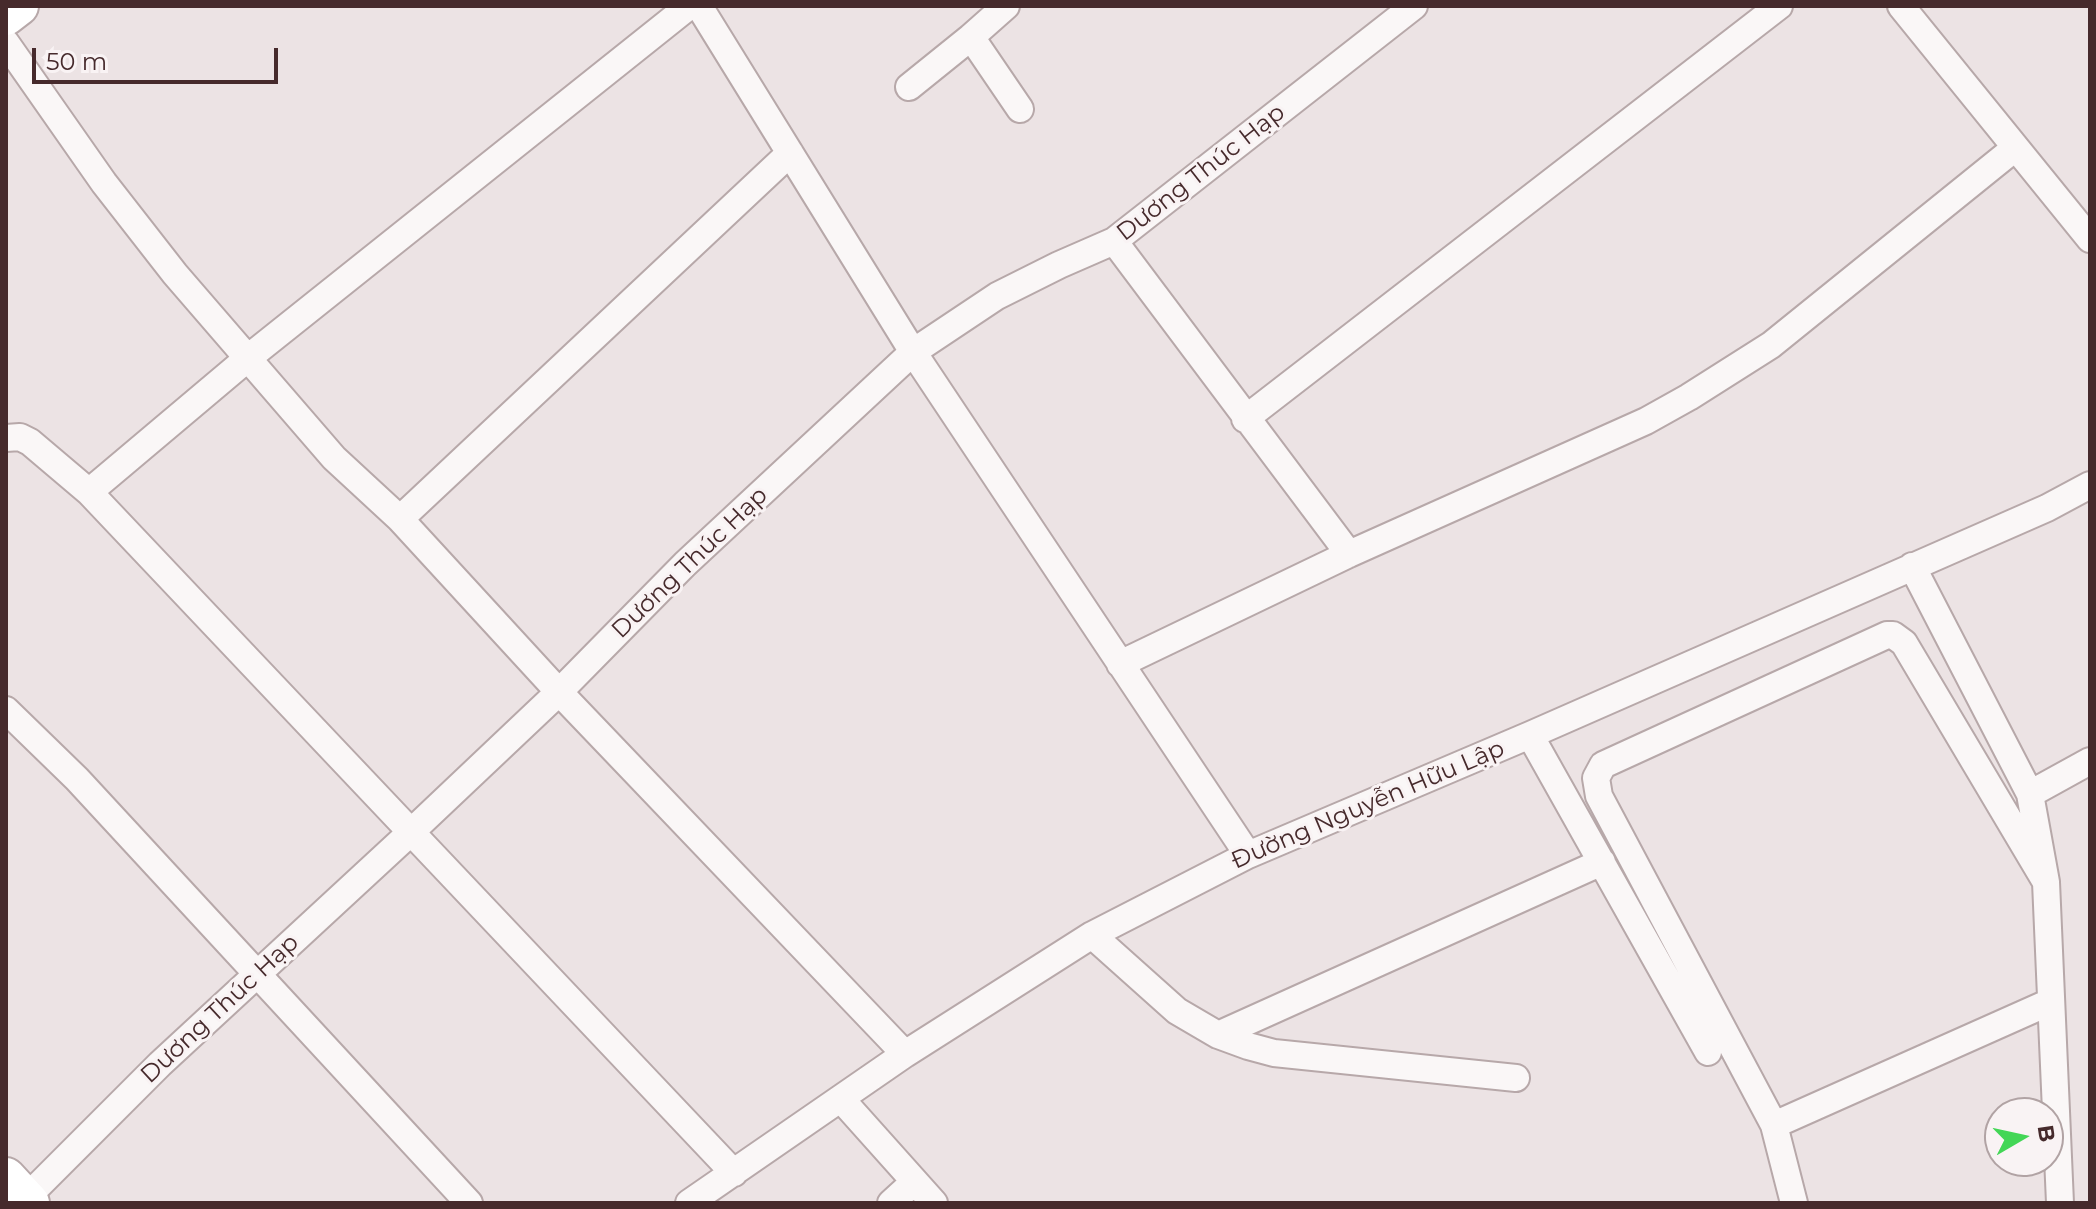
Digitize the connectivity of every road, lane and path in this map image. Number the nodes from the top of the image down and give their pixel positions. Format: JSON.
{"nodes":[{"id":1,"x":689,"y":6,"type":"edge"},
{"id":2,"x":699,"y":6,"type":"edge"},
{"id":3,"x":1006,"y":6,"type":"edge"},
{"id":4,"x":1779,"y":6,"type":"edge"},
{"id":5,"x":1901,"y":6,"type":"edge"},
{"id":6,"x":1405,"y":9,"type":"edge"},
{"id":7,"x":13,"y":16,"type":"edge"},
{"id":8,"x":971,"y":37,"type":"junction"},
{"id":9,"x":909,"y":87,"type":"dead end"},
{"id":10,"x":1020,"y":109,"type":"dead end"},
{"id":11,"x":2015,"y":148,"type":"junction"},
{"id":12,"x":790,"y":153,"type":"junction"},
{"id":13,"x":2090,"y":239,"type":"edge"},
{"id":14,"x":1114,"y":241,"type":"junction"},
{"id":15,"x":913,"y":352,"type":"junction"},
{"id":16,"x":248,"y":358,"type":"junction"},
{"id":17,"x":1245,"y":419,"type":"junction"},
{"id":18,"x":6,"y":438,"type":"edge"},
{"id":19,"x":2090,"y":485,"type":"edge"},
{"id":20,"x":89,"y":492,"type":"junction"},
{"id":21,"x":400,"y":519,"type":"junction"},
{"id":22,"x":1349,"y":554,"type":"junction"},
{"id":23,"x":1912,"y":566,"type":"junction"},
{"id":24,"x":1120,"y":664,"type":"junction"},
{"id":25,"x":559,"y":692,"type":"junction"},
{"id":26,"x":6,"y":710,"type":"edge"},
{"id":27,"x":1530,"y":735,"type":"junction"},
{"id":28,"x":2090,"y":761,"type":"edge"},
{"id":29,"x":2030,"y":794,"type":"junction"},
{"id":30,"x":410,"y":833,"type":"junction"},
{"id":31,"x":1248,"y":855,"type":"junction"},
{"id":32,"x":1602,"y":862,"type":"junction"},
{"id":33,"x":2046,"y":882,"type":"junction"},
{"id":34,"x":1092,"y":935,"type":"junction"},
{"id":35,"x":256,"y":974,"type":"junction"},
{"id":36,"x":2050,"y":1002,"type":"junction"},
{"id":37,"x":1218,"y":1035,"type":"junction"},
{"id":38,"x":1708,"y":1052,"type":"dead end"},
{"id":39,"x":905,"y":1054,"type":"junction"},
{"id":40,"x":1516,"y":1078,"type":"dead end"},
{"id":41,"x":841,"y":1099,"type":"junction"},
{"id":42,"x":1774,"y":1125,"type":"junction"},
{"id":43,"x":734,"y":1173,"type":"junction"},
{"id":44,"x":914,"y":1182,"type":"junction"},
{"id":45,"x":21,"y":1196,"type":"edge"},
{"id":46,"x":469,"y":1203,"type":"edge"},
{"id":47,"x":689,"y":1203,"type":"edge"},
{"id":48,"x":891,"y":1203,"type":"edge"},
{"id":49,"x":934,"y":1203,"type":"edge"},
{"id":50,"x":1794,"y":1203,"type":"edge"},
{"id":51,"x":2060,"y":1203,"type":"edge"}],
"edges":[{"from":1,"to":16,"type":"street"},
{"from":2,"to":12,"type":"street"},
{"from":3,"to":8,"type":"street"},
{"from":4,"to":17,"type":"street"},
{"from":5,"to":11,"type":"street"},
{"from":6,"to":14,"type":"street","name":"Dương Thúc Hạp"},
{"from":7,"to":16,"type":"street"},
{"from":8,"to":9,"type":"street"},
{"from":8,"to":10,"type":"street"},
{"from":11,"to":13,"type":"street"},
{"from":11,"to":22,"type":"street"},
{"from":12,"to":15,"type":"street"},
{"from":12,"to":21,"type":"street"},
{"from":14,"to":15,"type":"street","name":"Dương Thúc Hạp"},
{"from":14,"to":17,"type":"street"},
{"from":15,"to":24,"type":"street"},
{"from":15,"to":25,"type":"street","name":"Dương Thúc Hạp"},
{"from":16,"to":20,"type":"street"},
{"from":16,"to":21,"type":"street"},
{"from":17,"to":22,"type":"street"},
{"from":18,"to":20,"type":"street"},
{"from":19,"to":23,"type":"street","name":"Đường Nguyễn Hữu Lập"},
{"from":20,"to":30,"type":"street"},
{"from":21,"to":25,"type":"street"},
{"from":22,"to":24,"type":"street"},
{"from":23,"to":27,"type":"street","name":"Đường Nguyễn Hữu Lập"},
{"from":23,"to":29,"type":"street"},
{"from":24,"to":31,"type":"street"},
{"from":25,"to":30,"type":"street","name":"Dương Thúc Hạp"},
{"from":25,"to":39,"type":"street"},
{"from":26,"to":35,"type":"street"},
{"from":27,"to":31,"type":"street","name":"Đường Nguyễn Hữu Lập"},
{"from":27,"to":32,"type":"street"},
{"from":28,"to":29,"type":"street"},
{"from":29,"to":33,"type":"street"},
{"from":30,"to":35,"type":"street","name":"Dương Thúc Hạp"},
{"from":30,"to":43,"type":"street"},
{"from":31,"to":34,"type":"street","name":"Đường Nguyễn Hữu Lập"},
{"from":32,"to":37,"type":"street"},
{"from":32,"to":38,"type":"street"},
{"from":33,"to":36,"type":"street"},
{"from":33,"to":42,"type":"street"},
{"from":34,"to":37,"type":"street"},
{"from":34,"to":39,"type":"street","name":"Đường Nguyễn Hữu Lập"},
{"from":35,"to":45,"type":"street","name":"Dương Thúc Hạp"},
{"from":35,"to":46,"type":"street"},
{"from":36,"to":42,"type":"street"},
{"from":36,"to":51,"type":"street"},
{"from":37,"to":40,"type":"street"},
{"from":39,"to":41,"type":"street","name":"Đường Nguyễn Hữu Lập"},
{"from":41,"to":43,"type":"street","name":"Đường Nguyễn Hữu Lập"},
{"from":41,"to":44,"type":"street"},
{"from":42,"to":50,"type":"street"},
{"from":43,"to":47,"type":"street","name":"Đường Nguyễn Hữu Lập"},
{"from":44,"to":48,"type":"street"},
{"from":44,"to":49,"type":"street"}]}
